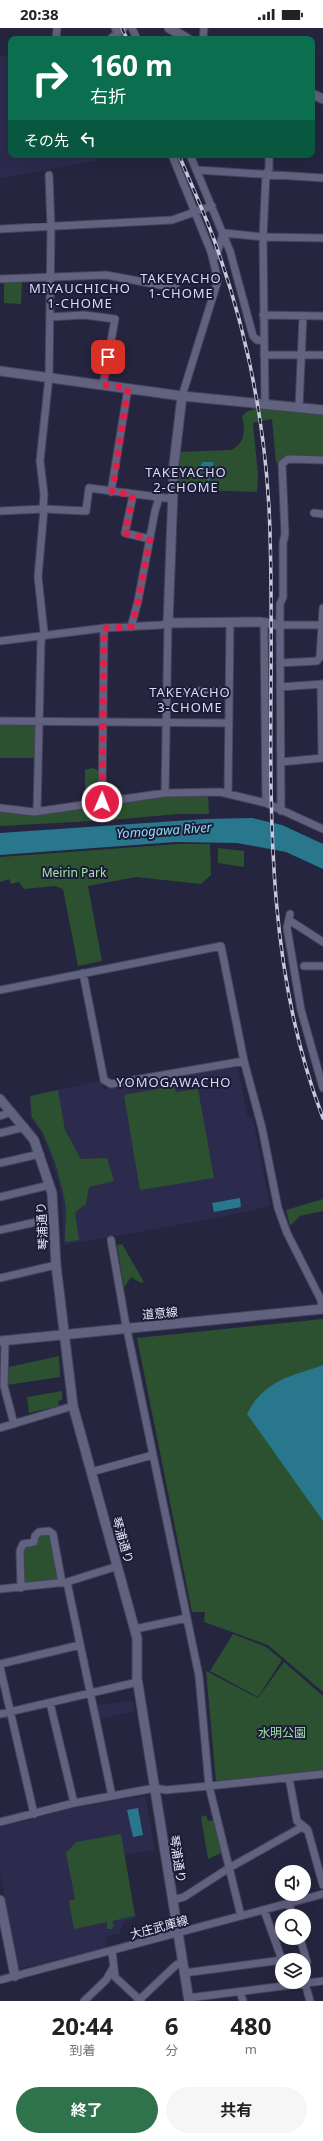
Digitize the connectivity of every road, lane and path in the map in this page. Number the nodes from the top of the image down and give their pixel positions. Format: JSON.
{"nodes":[{"id":1,"x":124,"y":28,"type":"edge"},
{"id":2,"x":169,"y":28,"type":"edge"},
{"id":3,"x":118,"y":33,"type":"edge"},
{"id":4,"x":183,"y":36,"type":"edge"},
{"id":5,"x":173,"y":158,"type":"edge"},
{"id":6,"x":192,"y":158,"type":"edge"},
{"id":7,"x":269,"y":158,"type":"edge"},
{"id":8,"x":198,"y":170,"type":"junction"},
{"id":9,"x":266,"y":174,"type":"junction"},
{"id":10,"x":49,"y":175,"type":"dead end"},
{"id":11,"x":323,"y":178,"type":"edge"},
{"id":12,"x":212,"y":206,"type":"junction"},
{"id":13,"x":195,"y":212,"type":"junction"},
{"id":14,"x":51,"y":227,"type":"junction"},
{"id":15,"x":0,"y":229,"type":"edge"},
{"id":16,"x":223,"y":234,"type":"junction"},
{"id":17,"x":263,"y":237,"type":"junction"},
{"id":18,"x":323,"y":238,"type":"edge"},
{"id":19,"x":213,"y":258,"type":"junction"},
{"id":20,"x":50,"y":277,"type":"junction"},
{"id":21,"x":0,"y":279,"type":"edge"},
{"id":22,"x":176,"y":288,"type":"dead end"},
{"id":23,"x":263,"y":315,"type":"junction"},
{"id":24,"x":303,"y":316,"type":"junction"},
{"id":25,"x":323,"y":316,"type":"edge"},
{"id":26,"x":50,"y":317,"type":"junction"},
{"id":27,"x":264,"y":341,"type":"junction"},
{"id":28,"x":264,"y":355,"type":"junction"},
{"id":29,"x":302,"y":355,"type":"junction"},
{"id":30,"x":323,"y":355,"type":"edge"},
{"id":31,"x":0,"y":371,"type":"edge"},
{"id":32,"x":49,"y":377,"type":"junction"},
{"id":33,"x":104,"y":385,"type":"junction"},
{"id":34,"x":128,"y":388,"type":"junction"},
{"id":35,"x":182,"y":396,"type":"junction"},
{"id":36,"x":265,"y":404,"type":"junction"},
{"id":37,"x":299,"y":407,"type":"junction"},
{"id":38,"x":323,"y":410,"type":"edge"},
{"id":39,"x":323,"y":460,"type":"edge"},
{"id":40,"x":112,"y":492,"type":"junction"},
{"id":41,"x":133,"y":495,"type":"junction"},
{"id":42,"x":159,"y":498,"type":"junction"},
{"id":43,"x":173,"y":499,"type":"junction"},
{"id":44,"x":43,"y":509,"type":"junction"},
{"id":45,"x":0,"y":511,"type":"edge"},
{"id":46,"x":314,"y":513,"type":"dead end"},
{"id":47,"x":323,"y":514,"type":"edge"},
{"id":48,"x":150,"y":539,"type":"junction"},
{"id":49,"x":323,"y":608,"type":"edge"},
{"id":50,"x":230,"y":622,"type":"junction"},
{"id":51,"x":168,"y":623,"type":"junction"},
{"id":52,"x":264,"y":623,"type":"junction"},
{"id":53,"x":323,"y":625,"type":"edge"},
{"id":54,"x":280,"y":626,"type":"junction"},
{"id":55,"x":131,"y":627,"type":"junction"},
{"id":56,"x":104,"y":628,"type":"junction"},
{"id":57,"x":43,"y":636,"type":"junction"},
{"id":58,"x":0,"y":642,"type":"edge"},
{"id":59,"x":280,"y":663,"type":"junction"},
{"id":60,"x":322,"y":684,"type":"edge"},
{"id":61,"x":280,"y":688,"type":"junction"},
{"id":62,"x":166,"y":691,"type":"junction"},
{"id":63,"x":229,"y":691,"type":"junction"},
{"id":64,"x":0,"y":721,"type":"edge"},
{"id":65,"x":39,"y":722,"type":"junction"},
{"id":66,"x":103,"y":722,"type":"junction"},
{"id":67,"x":165,"y":723,"type":"junction"},
{"id":68,"x":229,"y":724,"type":"junction"},
{"id":69,"x":322,"y":758,"type":"edge"},
{"id":70,"x":281,"y":762,"type":"junction"},
{"id":71,"x":165,"y":793,"type":"junction"},
{"id":72,"x":228,"y":794,"type":"junction"},
{"id":73,"x":102,"y":802,"type":"junction"},
{"id":74,"x":266,"y":803,"type":"junction"},
{"id":75,"x":0,"y":808,"type":"edge"},
{"id":76,"x":37,"y":811,"type":"junction"},
{"id":77,"x":281,"y":811,"type":"junction"},
{"id":78,"x":323,"y":829,"type":"edge"},
{"id":79,"x":323,"y":942,"type":"edge"},
{"id":80,"x":304,"y":966,"type":"dead end"},
{"id":81,"x":323,"y":966,"type":"edge"},
{"id":82,"x":83,"y":973,"type":"junction"},
{"id":83,"x":0,"y":990,"type":"edge"},
{"id":84,"x":244,"y":1061,"type":"junction"},
{"id":85,"x":323,"y":1088,"type":"edge"},
{"id":86,"x":0,"y":1099,"type":"edge"},
{"id":87,"x":12,"y":1112,"type":"junction"},
{"id":88,"x":0,"y":1116,"type":"edge"},
{"id":89,"x":25,"y":1127,"type":"junction"},
{"id":90,"x":0,"y":1133,"type":"edge"},
{"id":91,"x":40,"y":1154,"type":"junction"},
{"id":92,"x":0,"y":1163,"type":"edge"},
{"id":93,"x":50,"y":1185,"type":"junction"},
{"id":94,"x":0,"y":1197,"type":"edge"},
{"id":95,"x":54,"y":1218,"type":"junction"},
{"id":96,"x":0,"y":1230,"type":"edge"},
{"id":97,"x":111,"y":1240,"type":"dead end"},
{"id":98,"x":56,"y":1265,"type":"junction"},
{"id":99,"x":0,"y":1278,"type":"edge"},
{"id":100,"x":322,"y":1309,"type":"edge"},
{"id":101,"x":127,"y":1328,"type":"junction"},
{"id":102,"x":64,"y":1334,"type":"junction"},
{"id":103,"x":2,"y":1340,"type":"edge"},
{"id":104,"x":73,"y":1406,"type":"junction"},
{"id":105,"x":14,"y":1424,"type":"junction"},
{"id":106,"x":0,"y":1428,"type":"edge"},
{"id":107,"x":153,"y":1454,"type":"junction"},
{"id":108,"x":91,"y":1472,"type":"junction"},
{"id":109,"x":118,"y":1566,"type":"junction"},
{"id":110,"x":65,"y":1582,"type":"junction"},
{"id":111,"x":21,"y":1588,"type":"junction"},
{"id":112,"x":0,"y":1589,"type":"edge"},
{"id":113,"x":187,"y":1618,"type":"junction"},
{"id":114,"x":135,"y":1629,"type":"junction"},
{"id":115,"x":80,"y":1645,"type":"junction"},
{"id":116,"x":0,"y":1664,"type":"edge"},
{"id":117,"x":0,"y":1667,"type":"edge"},
{"id":118,"x":138,"y":1682,"type":"junction"},
{"id":119,"x":90,"y":1693,"type":"junction"},
{"id":120,"x":50,"y":1703,"type":"junction"},
{"id":121,"x":11,"y":1712,"type":"junction"},
{"id":122,"x":0,"y":1714,"type":"edge"},
{"id":123,"x":323,"y":1774,"type":"edge"},
{"id":124,"x":289,"y":1778,"type":"junction"},
{"id":125,"x":209,"y":1786,"type":"junction"},
{"id":126,"x":155,"y":1788,"type":"junction"},
{"id":127,"x":112,"y":1796,"type":"junction"},
{"id":128,"x":74,"y":1803,"type":"junction"},
{"id":129,"x":34,"y":1814,"type":"junction"},
{"id":130,"x":0,"y":1822,"type":"edge"},
{"id":131,"x":308,"y":1831,"type":"junction"},
{"id":132,"x":229,"y":1868,"type":"junction"},
{"id":133,"x":323,"y":1885,"type":"edge"},
{"id":134,"x":323,"y":1894,"type":"edge"},
{"id":135,"x":0,"y":1900,"type":"edge"},
{"id":136,"x":172,"y":1900,"type":"junction"},
{"id":137,"x":289,"y":1903,"type":"junction"},
{"id":138,"x":291,"y":1909,"type":"edge"},
{"id":139,"x":264,"y":1910,"type":"junction"},
{"id":140,"x":241,"y":1916,"type":"junction"},
{"id":141,"x":178,"y":1934,"type":"junction"},
{"id":142,"x":112,"y":1951,"type":"junction"},
{"id":143,"x":279,"y":1953,"type":"edge"},
{"id":144,"x":275,"y":1961,"type":"edge"},
{"id":145,"x":183,"y":1962,"type":"junction"},
{"id":146,"x":112,"y":1968,"type":"junction"},
{"id":147,"x":184,"y":1973,"type":"junction"},
{"id":148,"x":15,"y":1976,"type":"junction"},
{"id":149,"x":0,"y":1980,"type":"edge"},
{"id":150,"x":323,"y":1981,"type":"edge"},
{"id":151,"x":311,"y":1982,"type":"edge"},
{"id":152,"x":275,"y":1986,"type":"edge"},
{"id":153,"x":307,"y":1989,"type":"edge"},
{"id":154,"x":240,"y":1992,"type":"junction"},
{"id":155,"x":188,"y":2000,"type":"edge"},
{"id":156,"x":84,"y":2001,"type":"edge"},
{"id":157,"x":139,"y":2001,"type":"edge"},
{"id":158,"x":243,"y":2001,"type":"edge"},
{"id":159,"x":310,"y":2001,"type":"edge"}],
"edges":[{"from":1,"to":3,"type":"street"},
{"from":2,"to":4,"type":"street"},
{"from":5,"to":13,"type":"street"},
{"from":6,"to":8,"type":"street"},
{"from":7,"to":9,"type":"street"},
{"from":8,"to":9,"type":"street"},
{"from":8,"to":12,"type":"street"},
{"from":9,"to":11,"type":"street"},
{"from":9,"to":17,"type":"street"},
{"from":10,"to":14,"type":"street"},
{"from":12,"to":13,"type":"street"},
{"from":12,"to":16,"type":"street"},
{"from":13,"to":14,"type":"street"},
{"from":13,"to":19,"type":"street"},
{"from":14,"to":15,"type":"street"},
{"from":14,"to":20,"type":"street"},
{"from":16,"to":17,"type":"street"},
{"from":16,"to":19,"type":"street"},
{"from":16,"to":27,"type":"street"},
{"from":17,"to":18,"type":"street"},
{"from":17,"to":23,"type":"street"},
{"from":19,"to":35,"type":"street"},
{"from":20,"to":21,"type":"street"},
{"from":20,"to":22,"type":"street"},
{"from":20,"to":26,"type":"street"},
{"from":23,"to":24,"type":"street"},
{"from":23,"to":27,"type":"street"},
{"from":24,"to":25,"type":"street"},
{"from":24,"to":29,"type":"street"},
{"from":26,"to":32,"type":"street"},
{"from":26,"to":33,"type":"street"},
{"from":27,"to":28,"type":"street"},
{"from":28,"to":29,"type":"street"},
{"from":28,"to":36,"type":"street"},
{"from":29,"to":30,"type":"street"},
{"from":29,"to":37,"type":"street"},
{"from":31,"to":32,"type":"street"},
{"from":32,"to":33,"type":"street"},
{"from":32,"to":44,"type":"street"},
{"from":33,"to":34,"type":"street"},
{"from":34,"to":35,"type":"street"},
{"from":34,"to":40,"type":"street"},
{"from":35,"to":36,"type":"street"},
{"from":35,"to":43,"type":"street"},
{"from":36,"to":37,"type":"street"},
{"from":37,"to":38,"type":"street"},
{"from":39,"to":54,"type":"street"},
{"from":40,"to":41,"type":"street"},
{"from":40,"to":44,"type":"street"},
{"from":41,"to":42,"type":"street"},
{"from":41,"to":48,"type":"street"},
{"from":42,"to":43,"type":"street"},
{"from":42,"to":48,"type":"street"},
{"from":43,"to":51,"type":"street"},
{"from":44,"to":45,"type":"street"},
{"from":44,"to":57,"type":"street"},
{"from":46,"to":47,"type":"street"},
{"from":48,"to":55,"type":"street"},
{"from":49,"to":53,"type":"street"},
{"from":50,"to":51,"type":"street"},
{"from":50,"to":52,"type":"street"},
{"from":50,"to":63,"type":"street"},
{"from":51,"to":55,"type":"street"},
{"from":51,"to":62,"type":"street"},
{"from":52,"to":54,"type":"street"},
{"from":52,"to":74,"type":"street"},
{"from":53,"to":54,"type":"street"},
{"from":53,"to":59,"type":"street"},
{"from":54,"to":59,"type":"street"},
{"from":55,"to":56,"type":"street"},
{"from":56,"to":57,"type":"street"},
{"from":56,"to":66,"type":"street"},
{"from":57,"to":58,"type":"street"},
{"from":57,"to":65,"type":"street"},
{"from":59,"to":61,"type":"street"},
{"from":60,"to":61,"type":"street"},
{"from":60,"to":69,"type":"street"},
{"from":61,"to":70,"type":"street"},
{"from":62,"to":63,"type":"street"},
{"from":62,"to":67,"type":"street"},
{"from":63,"to":68,"type":"street"},
{"from":64,"to":65,"type":"street"},
{"from":65,"to":66,"type":"street"},
{"from":65,"to":76,"type":"street"},
{"from":66,"to":67,"type":"street"},
{"from":66,"to":73,"type":"street"},
{"from":67,"to":68,"type":"street"},
{"from":67,"to":71,"type":"street"},
{"from":68,"to":72,"type":"street"},
{"from":69,"to":70,"type":"street"},
{"from":70,"to":77,"type":"street"},
{"from":71,"to":72,"type":"street"},
{"from":71,"to":73,"type":"street"},
{"from":72,"to":74,"type":"street"},
{"from":73,"to":76,"type":"street"},
{"from":74,"to":77,"type":"street"},
{"from":75,"to":76,"type":"street"},
{"from":77,"to":78,"type":"street"},
{"from":79,"to":85,"type":"street"},
{"from":80,"to":81,"type":"street"},
{"from":82,"to":83,"type":"street"},
{"from":82,"to":84,"type":"street"},
{"from":82,"to":84,"type":"street"},
{"from":84,"to":100,"type":"street"},
{"from":86,"to":87,"type":"street","name":"琴浦通り"},
{"from":87,"to":88,"type":"street"},
{"from":87,"to":89,"type":"street","name":"琴浦通り"},
{"from":89,"to":90,"type":"street"},
{"from":89,"to":91,"type":"street","name":"琴浦通り"},
{"from":91,"to":92,"type":"street"},
{"from":91,"to":93,"type":"street","name":"琴浦通り"},
{"from":93,"to":94,"type":"street"},
{"from":93,"to":95,"type":"street","name":"琴浦通り"},
{"from":95,"to":96,"type":"street"},
{"from":95,"to":98,"type":"street","name":"琴浦通り"},
{"from":97,"to":101,"type":"street"},
{"from":98,"to":99,"type":"street"},
{"from":98,"to":102,"type":"street","name":"琴浦通り"},
{"from":100,"to":101,"type":"street","name":"道意線"},
{"from":101,"to":102,"type":"street","name":"道意線"},
{"from":101,"to":107,"type":"street"},
{"from":102,"to":103,"type":"street","name":"道意線"},
{"from":102,"to":104,"type":"street","name":"琴浦通り"},
{"from":103,"to":105,"type":"street"},
{"from":104,"to":105,"type":"street"},
{"from":104,"to":108,"type":"street","name":"琴浦通り"},
{"from":105,"to":106,"type":"street"},
{"from":107,"to":108,"type":"street"},
{"from":107,"to":113,"type":"street"},
{"from":108,"to":109,"type":"street","name":"琴浦通り"},
{"from":109,"to":110,"type":"street"},
{"from":109,"to":114,"type":"street","name":"琴浦通り"},
{"from":110,"to":111,"type":"street"},
{"from":110,"to":111,"type":"street"},
{"from":110,"to":115,"type":"street"},
{"from":111,"to":112,"type":"street"},
{"from":113,"to":114,"type":"street"},
{"from":113,"to":125,"type":"street"},
{"from":114,"to":118,"type":"street","name":"琴浦通り"},
{"from":115,"to":116,"type":"street"},
{"from":115,"to":119,"type":"street"},
{"from":117,"to":121,"type":"street"},
{"from":118,"to":119,"type":"street"},
{"from":118,"to":126,"type":"street","name":"琴浦通り"},
{"from":119,"to":120,"type":"street"},
{"from":119,"to":127,"type":"street"},
{"from":120,"to":121,"type":"street"},
{"from":120,"to":128,"type":"street"},
{"from":121,"to":122,"type":"street"},
{"from":121,"to":129,"type":"street"},
{"from":123,"to":124,"type":"street"},
{"from":124,"to":125,"type":"street"},
{"from":124,"to":131,"type":"street"},
{"from":125,"to":126,"type":"street"},
{"from":125,"to":132,"type":"street"},
{"from":126,"to":127,"type":"street"},
{"from":126,"to":136,"type":"street","name":"琴浦通り"},
{"from":127,"to":128,"type":"street"},
{"from":128,"to":129,"type":"street"},
{"from":129,"to":130,"type":"street"},
{"from":131,"to":132,"type":"street"},
{"from":131,"to":133,"type":"street"},
{"from":132,"to":136,"type":"street"},
{"from":132,"to":140,"type":"street"},
{"from":134,"to":137,"type":"street","name":"大庄武庫線"},
{"from":135,"to":148,"type":"street"},
{"from":136,"to":141,"type":"street","name":"琴浦通り"},
{"from":137,"to":138,"type":"street"},
{"from":137,"to":139,"type":"street","name":"大庄武庫線"},
{"from":139,"to":140,"type":"street","name":"大庄武庫線"},
{"from":139,"to":143,"type":"street"},
{"from":140,"to":141,"type":"street","name":"大庄武庫線"},
{"from":141,"to":142,"type":"street","name":"大庄武庫線"},
{"from":141,"to":145,"type":"street","name":"琴浦通り"},
{"from":142,"to":146,"type":"street"},
{"from":142,"to":148,"type":"street","name":"大庄武庫線"},
{"from":144,"to":147,"type":"street"},
{"from":145,"to":147,"type":"street","name":"琴浦通り"},
{"from":145,"to":157,"type":"street"},
{"from":146,"to":156,"type":"street"},
{"from":146,"to":157,"type":"street"},
{"from":147,"to":155,"type":"street","name":"琴浦通り"},
{"from":148,"to":149,"type":"street","name":"大庄武庫線"},
{"from":150,"to":151,"type":"street"},
{"from":152,"to":154,"type":"street"},
{"from":153,"to":159,"type":"street"},
{"from":154,"to":155,"type":"street"},
{"from":154,"to":158,"type":"street"}]}
